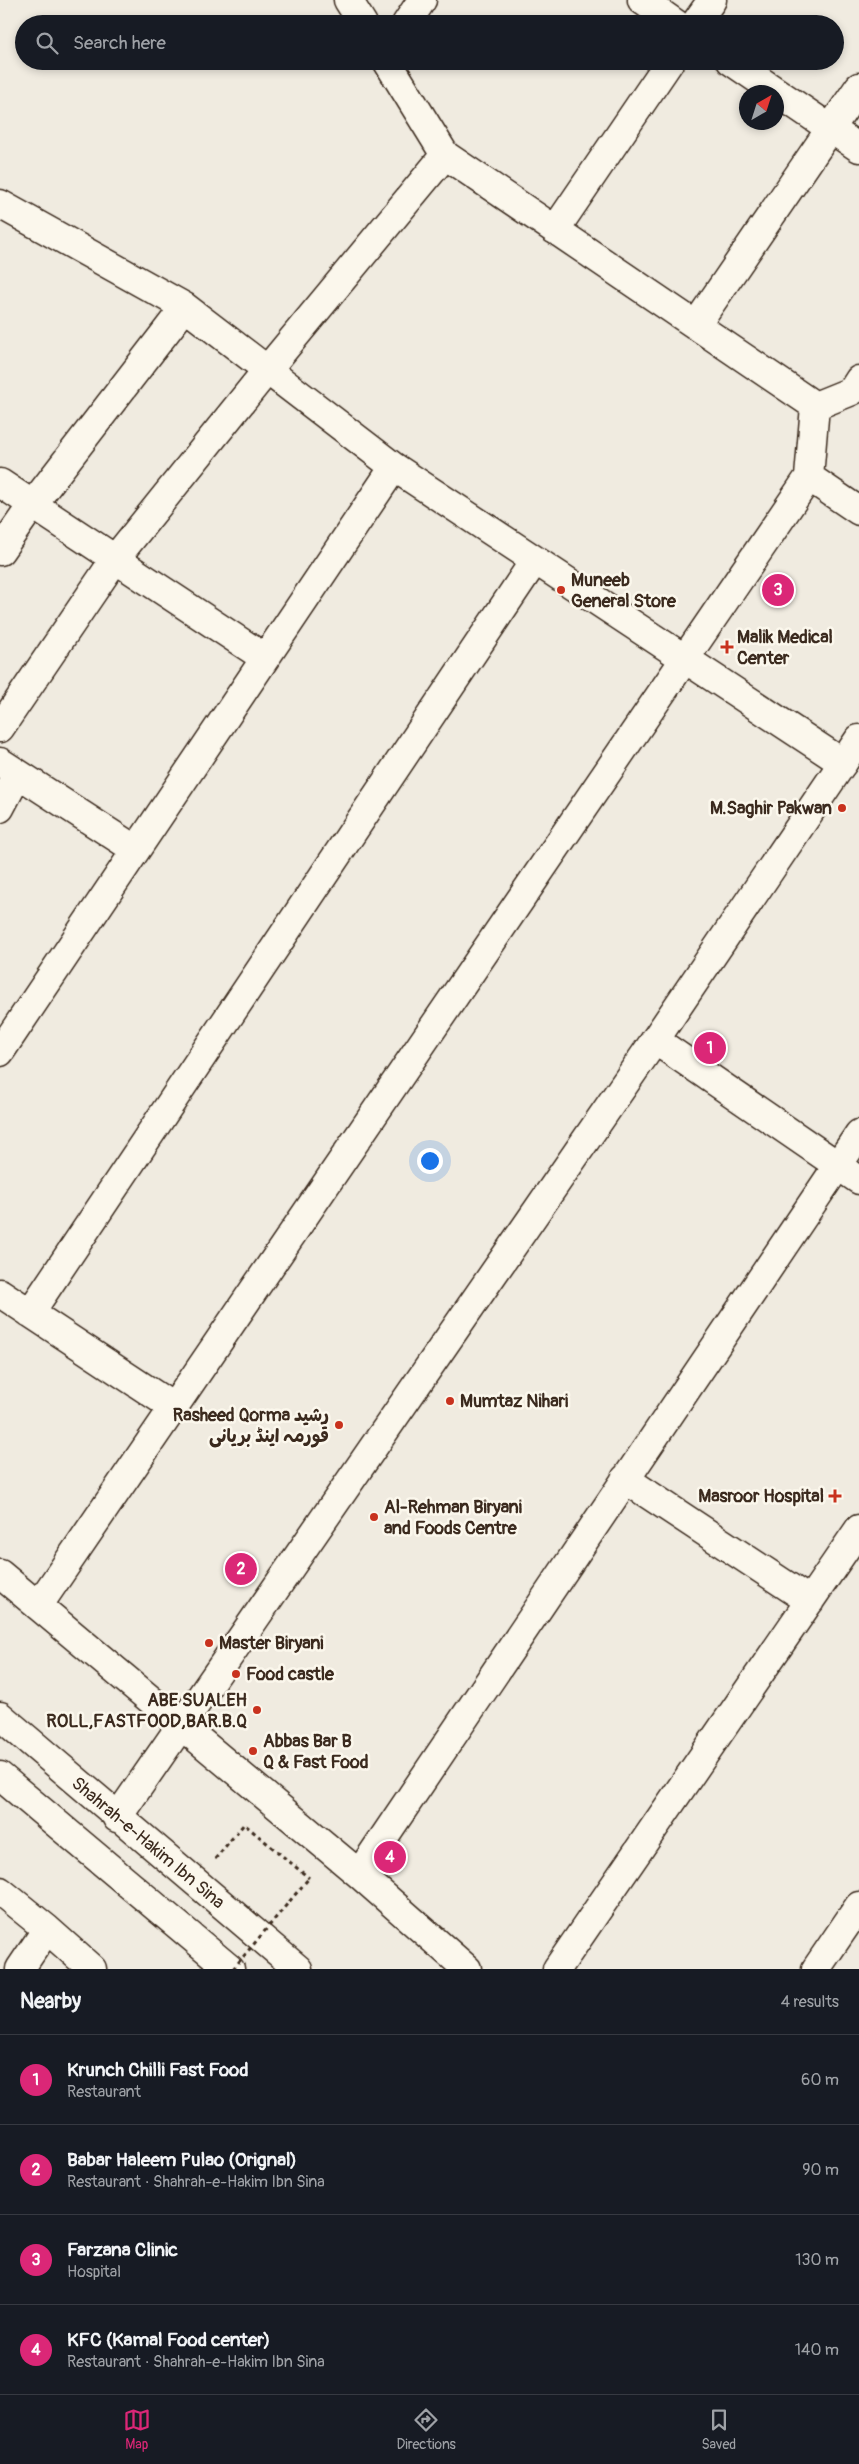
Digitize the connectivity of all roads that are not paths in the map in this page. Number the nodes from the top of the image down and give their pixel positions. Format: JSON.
{"nodes":[{"id":1,"x":348,"y":0,"type":"edge"},
{"id":2,"x":422,"y":0,"type":"edge"},
{"id":3,"x":642,"y":0,"type":"edge"},
{"id":4,"x":712,"y":0,"type":"edge"},
{"id":5,"x":357,"y":15,"type":"edge"},
{"id":6,"x":412,"y":15,"type":"edge"},
{"id":7,"x":663,"y":15,"type":"edge"},
{"id":8,"x":701,"y":15,"type":"edge"},
{"id":9,"x":393,"y":70,"type":"edge"},
{"id":10,"x":664,"y":70,"type":"edge"},
{"id":11,"x":744,"y":70,"type":"edge"},
{"id":12,"x":859,"y":87,"type":"edge"},
{"id":13,"x":830,"y":129,"type":"junction"},
{"id":14,"x":859,"y":148,"type":"edge"},
{"id":15,"x":445,"y":155,"type":"junction"},
{"id":16,"x":0,"y":204,"type":"edge"},
{"id":17,"x":555,"y":230,"type":"junction"},
{"id":18,"x":184,"y":307,"type":"junction"},
{"id":19,"x":696,"y":325,"type":"junction"},
{"id":20,"x":267,"y":370,"type":"junction"},
{"id":21,"x":859,"y":380,"type":"edge"},
{"id":22,"x":815,"y":406,"type":"junction"},
{"id":23,"x":394,"y":467,"type":"junction"},
{"id":24,"x":809,"y":477,"type":"junction"},
{"id":25,"x":0,"y":483,"type":"edge"},
{"id":26,"x":33,"y":504,"type":"junction"},
{"id":27,"x":859,"y":511,"type":"edge"},
{"id":28,"x":0,"y":551,"type":"edge"},
{"id":29,"x":115,"y":559,"type":"junction"},
{"id":30,"x":535,"y":560,"type":"junction"},
{"id":31,"x":265,"y":658,"type":"junction"},
{"id":32,"x":684,"y":658,"type":"junction"},
{"id":33,"x":0,"y":728,"type":"edge"},
{"id":34,"x":854,"y":747,"type":"edge"},
{"id":35,"x":9,"y":768,"type":"edge"},
{"id":36,"x":0,"y":808,"type":"edge"},
{"id":37,"x":136,"y":850,"type":"junction"},
{"id":38,"x":654,"y":1040,"type":"junction"},
{"id":39,"x":0,"y":1052,"type":"edge"},
{"id":40,"x":859,"y":1134,"type":"edge"},
{"id":41,"x":848,"y":1173,"type":"edge"},
{"id":42,"x":0,"y":1293,"type":"edge"},
{"id":43,"x":30,"y":1313,"type":"junction"},
{"id":44,"x":173,"y":1407,"type":"junction"},
{"id":45,"x":625,"y":1479,"type":"junction"},
{"id":46,"x":859,"y":1529,"type":"edge"},
{"id":47,"x":0,"y":1574,"type":"edge"},
{"id":48,"x":810,"y":1601,"type":"junction"},
{"id":49,"x":38,"y":1606,"type":"junction"},
{"id":50,"x":0,"y":1716,"type":"edge"},
{"id":51,"x":181,"y":1728,"type":"junction"},
{"id":52,"x":0,"y":1776,"type":"edge"},
{"id":53,"x":117,"y":1818,"type":"junction"},
{"id":54,"x":359,"y":1874,"type":"junction"},
{"id":55,"x":0,"y":1891,"type":"edge"},
{"id":56,"x":859,"y":1906,"type":"edge"},
{"id":57,"x":47,"y":1929,"type":"junction"},
{"id":58,"x":20,"y":1969,"type":"edge"},
{"id":59,"x":92,"y":1969,"type":"edge"},
{"id":60,"x":232,"y":1969,"type":"edge"},
{"id":61,"x":298,"y":1969,"type":"edge"},
{"id":62,"x":467,"y":1969,"type":"edge"},
{"id":63,"x":558,"y":1969,"type":"edge"},
{"id":64,"x":816,"y":1969,"type":"edge"}],
"edges":[{"from":1,"to":5,"type":"main road"},
{"from":2,"to":6,"type":"main road"},
{"from":3,"to":7,"type":"main road"},
{"from":4,"to":8,"type":"main road"},
{"from":9,"to":15,"type":"main road"},
{"from":10,"to":17,"type":"main road"},
{"from":11,"to":13,"type":"main road"},
{"from":12,"to":13,"type":"main road"},
{"from":13,"to":14,"type":"main road"},
{"from":13,"to":19,"type":"main road"},
{"from":15,"to":17,"type":"main road"},
{"from":15,"to":20,"type":"main road"},
{"from":16,"to":18,"type":"main road"},
{"from":17,"to":19,"type":"main road"},
{"from":18,"to":20,"type":"main road"},
{"from":18,"to":26,"type":"main road"},
{"from":19,"to":22,"type":"main road"},
{"from":20,"to":23,"type":"main road"},
{"from":20,"to":29,"type":"main road"},
{"from":21,"to":22,"type":"main road"},
{"from":22,"to":24,"type":"main road"},
{"from":23,"to":30,"type":"main road"},
{"from":23,"to":31,"type":"main road"},
{"from":24,"to":27,"type":"main road"},
{"from":24,"to":32,"type":"main road"},
{"from":25,"to":26,"type":"main road"},
{"from":26,"to":28,"type":"main road"},
{"from":26,"to":29,"type":"main road"},
{"from":29,"to":31,"type":"main road"},
{"from":29,"to":33,"type":"main road"},
{"from":30,"to":32,"type":"main road"},
{"from":30,"to":43,"type":"main road"},
{"from":31,"to":37,"type":"main road"},
{"from":32,"to":34,"type":"main road"},
{"from":32,"to":44,"type":"main road"},
{"from":34,"to":38,"type":"main road"},
{"from":35,"to":36,"type":"main road"},
{"from":35,"to":37,"type":"main road"},
{"from":37,"to":39,"type":"main road"},
{"from":38,"to":41,"type":"main road"},
{"from":38,"to":51,"type":"main road"},
{"from":40,"to":41,"type":"main road"},
{"from":41,"to":45,"type":"main road"},
{"from":42,"to":43,"type":"main road"},
{"from":43,"to":44,"type":"main road"},
{"from":44,"to":49,"type":"main road"},
{"from":45,"to":48,"type":"main road"},
{"from":45,"to":54,"type":"main road"},
{"from":46,"to":48,"type":"main road"},
{"from":47,"to":49,"type":"main road"},
{"from":48,"to":63,"type":"main road"},
{"from":49,"to":51,"type":"main road"},
{"from":50,"to":53,"type":"main road","name":"Shahrah-e-Hakim Ibn Sina"},
{"from":51,"to":53,"type":"main road"},
{"from":51,"to":54,"type":"main road"},
{"from":52,"to":60,"type":"main road"},
{"from":53,"to":61,"type":"main road","name":"Shahrah-e-Hakim Ibn Sina"},
{"from":54,"to":62,"type":"main road"},
{"from":55,"to":57,"type":"main road"},
{"from":56,"to":64,"type":"main road"},
{"from":57,"to":58,"type":"main road"},
{"from":57,"to":59,"type":"main road"}]}
